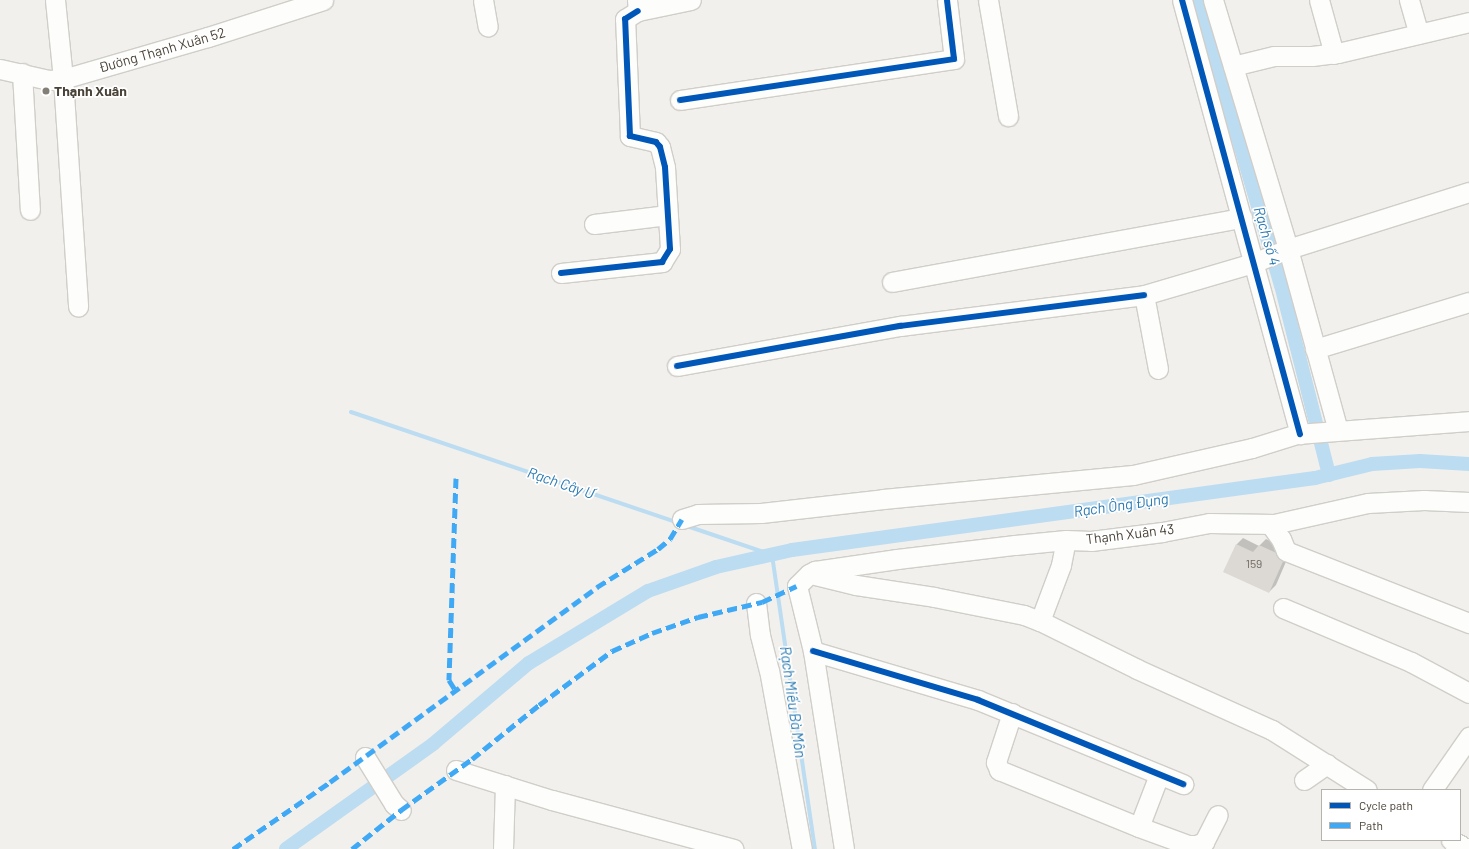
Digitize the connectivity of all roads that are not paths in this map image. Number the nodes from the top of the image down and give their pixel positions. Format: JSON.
{"nodes":[{"id":1,"x":54,"y":0,"type":"edge"},
{"id":2,"x":323,"y":0,"type":"edge"},
{"id":3,"x":482,"y":0,"type":"edge"},
{"id":4,"x":691,"y":0,"type":"edge"},
{"id":5,"x":947,"y":0,"type":"edge"},
{"id":6,"x":988,"y":0,"type":"edge"},
{"id":7,"x":1182,"y":0,"type":"edge"},
{"id":8,"x":1213,"y":0,"type":"edge"},
{"id":9,"x":1319,"y":0,"type":"edge"},
{"id":10,"x":1409,"y":0,"type":"edge"},
{"id":11,"x":638,"y":5,"type":"edge"},
{"id":12,"x":283,"y":6,"type":"edge"},
{"id":13,"x":1469,"y":22,"type":"edge"},
{"id":14,"x":488,"y":27,"type":"dead end"},
{"id":15,"x":1419,"y":34,"type":"junction"},
{"id":16,"x":1334,"y":54,"type":"junction"},
{"id":17,"x":1233,"y":66,"type":"junction"},
{"id":18,"x":0,"y":69,"type":"edge"},
{"id":19,"x":22,"y":73,"type":"junction"},
{"id":20,"x":63,"y":79,"type":"junction"},
{"id":21,"x":680,"y":100,"type":"dead end"},
{"id":22,"x":1008,"y":116,"type":"dead end"},
{"id":23,"x":1469,"y":192,"type":"edge"},
{"id":24,"x":30,"y":210,"type":"dead end"},
{"id":25,"x":667,"y":215,"type":"junction"},
{"id":26,"x":1242,"y":218,"type":"junction"},
{"id":27,"x":594,"y":224,"type":"dead end"},
{"id":28,"x":1287,"y":249,"type":"junction"},
{"id":29,"x":1254,"y":263,"type":"junction"},
{"id":30,"x":561,"y":272,"type":"dead end"},
{"id":31,"x":892,"y":282,"type":"dead end"},
{"id":32,"x":1144,"y":295,"type":"junction"},
{"id":33,"x":1469,"y":302,"type":"edge"},
{"id":34,"x":78,"y":307,"type":"dead end"},
{"id":35,"x":1316,"y":349,"type":"junction"},
{"id":36,"x":677,"y":366,"type":"dead end"},
{"id":37,"x":1158,"y":369,"type":"dead end"},
{"id":38,"x":1469,"y":421,"type":"edge"},
{"id":39,"x":1337,"y":430,"type":"junction"},
{"id":40,"x":1300,"y":434,"type":"junction"},
{"id":41,"x":1469,"y":502,"type":"edge"},
{"id":42,"x":682,"y":519,"type":"dead end"},
{"id":43,"x":1270,"y":524,"type":"junction"},
{"id":44,"x":1066,"y":540,"type":"junction"},
{"id":45,"x":803,"y":580,"type":"junction"},
{"id":46,"x":756,"y":604,"type":"dead end"},
{"id":47,"x":1283,"y":608,"type":"dead end"},
{"id":48,"x":1040,"y":621,"type":"junction"},
{"id":49,"x":1469,"y":623,"type":"edge"},
{"id":50,"x":813,"y":652,"type":"junction"},
{"id":51,"x":1469,"y":693,"type":"edge"},
{"id":52,"x":1012,"y":713,"type":"junction"},
{"id":53,"x":1469,"y":737,"type":"edge"},
{"id":54,"x":368,"y":760,"type":"dead end"},
{"id":55,"x":1326,"y":764,"type":"junction"},
{"id":56,"x":456,"y":770,"type":"dead end"},
{"id":57,"x":1159,"y":775,"type":"junction"},
{"id":58,"x":1304,"y":780,"type":"dead end"},
{"id":59,"x":1183,"y":784,"type":"dead end"},
{"id":60,"x":505,"y":785,"type":"junction"},
{"id":61,"x":1365,"y":789,"type":"edge"},
{"id":62,"x":1433,"y":789,"type":"edge"},
{"id":63,"x":397,"y":807,"type":"dead end"},
{"id":64,"x":1218,"y":815,"type":"dead end"},
{"id":65,"x":1139,"y":827,"type":"junction"},
{"id":66,"x":1453,"y":841,"type":"edge"},
{"id":67,"x":503,"y":849,"type":"edge"},
{"id":68,"x":733,"y":849,"type":"edge"},
{"id":69,"x":802,"y":849,"type":"edge"},
{"id":70,"x":844,"y":849,"type":"edge"},
{"id":71,"x":1467,"y":849,"type":"edge"}],
"edges":[{"from":1,"to":20,"type":"street"},
{"from":2,"to":12,"type":"street","name":"Đường Thạnh Xuân 52"},
{"from":3,"to":14,"type":"street"},
{"from":4,"to":11,"type":"street"},
{"from":5,"to":21,"type":"street"},
{"from":6,"to":22,"type":"street"},
{"from":7,"to":26,"type":"street"},
{"from":8,"to":17,"type":"street"},
{"from":9,"to":16,"type":"street"},
{"from":10,"to":15,"type":"street"},
{"from":11,"to":25,"type":"street"},
{"from":12,"to":20,"type":"street","name":"Đường Thạnh Xuân 52"},
{"from":13,"to":15,"type":"street"},
{"from":15,"to":16,"type":"street"},
{"from":16,"to":17,"type":"street"},
{"from":17,"to":28,"type":"street"},
{"from":18,"to":19,"type":"street","name":"Đường Thạnh Xuân 52"},
{"from":19,"to":20,"type":"street","name":"Đường Thạnh Xuân 52"},
{"from":19,"to":24,"type":"street"},
{"from":20,"to":34,"type":"street"},
{"from":23,"to":28,"type":"street"},
{"from":25,"to":27,"type":"street"},
{"from":25,"to":30,"type":"street"},
{"from":26,"to":29,"type":"street"},
{"from":26,"to":31,"type":"street"},
{"from":28,"to":29,"type":"street"},
{"from":28,"to":35,"type":"street"},
{"from":29,"to":32,"type":"street"},
{"from":29,"to":40,"type":"street"},
{"from":32,"to":36,"type":"street"},
{"from":32,"to":37,"type":"street"},
{"from":33,"to":35,"type":"street"},
{"from":35,"to":39,"type":"street"},
{"from":38,"to":39,"type":"street"},
{"from":39,"to":40,"type":"street"},
{"from":40,"to":42,"type":"street"},
{"from":41,"to":43,"type":"street","name":"Thạnh Xuân 43"},
{"from":43,"to":44,"type":"street","name":"Thạnh Xuân 43"},
{"from":43,"to":49,"type":"street"},
{"from":44,"to":45,"type":"street","name":"Thạnh Xuân 43"},
{"from":44,"to":48,"type":"street"},
{"from":45,"to":48,"type":"street"},
{"from":45,"to":50,"type":"street"},
{"from":46,"to":69,"type":"street"},
{"from":47,"to":51,"type":"street"},
{"from":48,"to":55,"type":"street"},
{"from":50,"to":52,"type":"street"},
{"from":50,"to":70,"type":"street"},
{"from":52,"to":57,"type":"street"},
{"from":52,"to":65,"type":"street"},
{"from":53,"to":62,"type":"street"},
{"from":54,"to":63,"type":"street"},
{"from":55,"to":58,"type":"street"},
{"from":55,"to":61,"type":"street"},
{"from":56,"to":60,"type":"street"},
{"from":57,"to":59,"type":"street"},
{"from":57,"to":65,"type":"street"},
{"from":60,"to":67,"type":"street"},
{"from":60,"to":68,"type":"street"},
{"from":64,"to":65,"type":"street"},
{"from":66,"to":71,"type":"street"}]}
